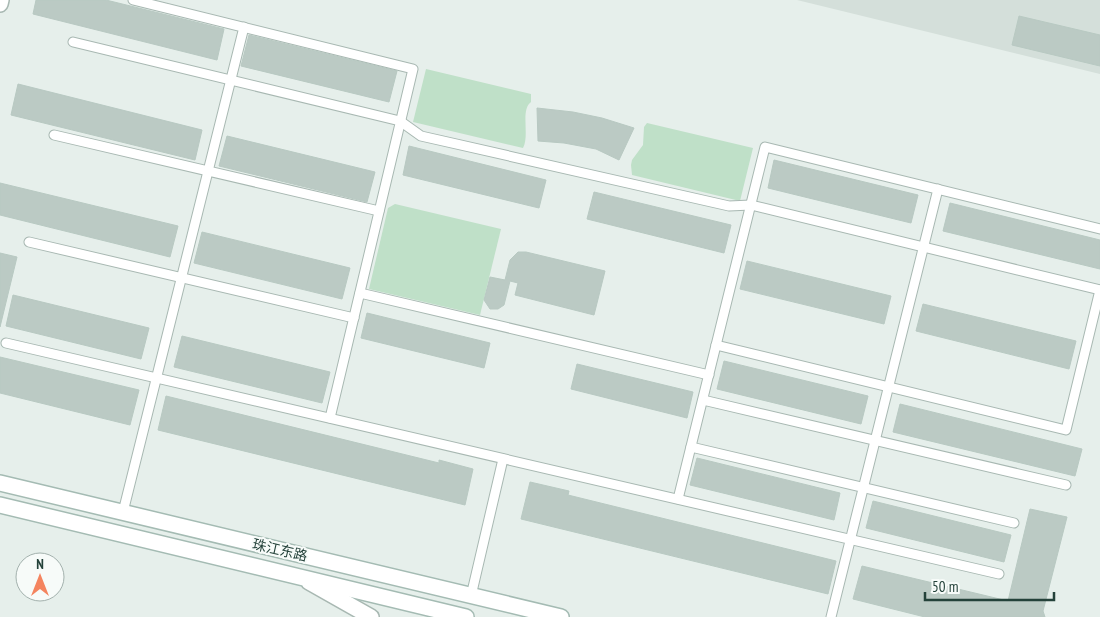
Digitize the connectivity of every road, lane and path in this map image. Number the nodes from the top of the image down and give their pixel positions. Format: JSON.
{"nodes":[{"id":1,"x":1,"y":0,"type":"edge"},
{"id":2,"x":133,"y":0,"type":"edge"},
{"id":3,"x":0,"y":4,"type":"edge"},
{"id":4,"x":244,"y":27,"type":"junction"},
{"id":5,"x":73,"y":42,"type":"dead end"},
{"id":6,"x":230,"y":80,"type":"junction"},
{"id":7,"x":400,"y":121,"type":"junction"},
{"id":8,"x":54,"y":135,"type":"dead end"},
{"id":9,"x":208,"y":171,"type":"junction"},
{"id":10,"x":938,"y":189,"type":"junction"},
{"id":11,"x":751,"y":206,"type":"junction"},
{"id":12,"x":379,"y":211,"type":"junction"},
{"id":13,"x":1100,"y":229,"type":"edge"},
{"id":14,"x":29,"y":242,"type":"dead end"},
{"id":15,"x":923,"y":247,"type":"junction"},
{"id":16,"x":181,"y":278,"type":"junction"},
{"id":17,"x":1100,"y":290,"type":"edge"},
{"id":18,"x":360,"y":293,"type":"junction"},
{"id":19,"x":354,"y":318,"type":"junction"},
{"id":20,"x":6,"y":343,"type":"dead end"},
{"id":21,"x":716,"y":346,"type":"junction"},
{"id":22,"x":709,"y":375,"type":"junction"},
{"id":23,"x":156,"y":378,"type":"junction"},
{"id":24,"x":888,"y":387,"type":"junction"},
{"id":25,"x":702,"y":400,"type":"junction"},
{"id":26,"x":330,"y":418,"type":"junction"},
{"id":27,"x":875,"y":440,"type":"junction"},
{"id":28,"x":691,"y":447,"type":"junction"},
{"id":29,"x":503,"y":459,"type":"junction"},
{"id":30,"x":0,"y":483,"type":"edge"},
{"id":31,"x":1066,"y":485,"type":"dead end"},
{"id":32,"x":864,"y":487,"type":"junction"},
{"id":33,"x":678,"y":499,"type":"junction"},
{"id":34,"x":0,"y":505,"type":"edge"},
{"id":35,"x":123,"y":512,"type":"junction"},
{"id":36,"x":1014,"y":522,"type":"dead end"},
{"id":37,"x":850,"y":540,"type":"junction"},
{"id":38,"x":999,"y":574,"type":"dead end"},
{"id":39,"x":303,"y":578,"type":"junction"},
{"id":40,"x":471,"y":596,"type":"junction"},
{"id":41,"x":371,"y":617,"type":"edge"},
{"id":42,"x":466,"y":617,"type":"edge"},
{"id":43,"x":561,"y":617,"type":"edge"},
{"id":44,"x":832,"y":617,"type":"edge"}],
"edges":[{"from":1,"to":3,"type":"main road"},
{"from":2,"to":4,"type":"lane"},
{"from":4,"to":6,"type":"lane"},
{"from":4,"to":7,"type":"lane"},
{"from":5,"to":6,"type":"lane"},
{"from":6,"to":7,"type":"lane"},
{"from":6,"to":9,"type":"lane"},
{"from":7,"to":11,"type":"lane"},
{"from":7,"to":12,"type":"lane"},
{"from":8,"to":9,"type":"lane"},
{"from":9,"to":12,"type":"lane"},
{"from":9,"to":16,"type":"lane"},
{"from":10,"to":11,"type":"lane"},
{"from":10,"to":13,"type":"lane"},
{"from":10,"to":15,"type":"lane"},
{"from":11,"to":15,"type":"lane"},
{"from":11,"to":21,"type":"lane"},
{"from":12,"to":18,"type":"lane"},
{"from":14,"to":16,"type":"lane"},
{"from":15,"to":17,"type":"lane"},
{"from":15,"to":24,"type":"lane"},
{"from":16,"to":19,"type":"lane"},
{"from":16,"to":23,"type":"lane"},
{"from":17,"to":24,"type":"lane"},
{"from":18,"to":19,"type":"lane"},
{"from":18,"to":22,"type":"lane"},
{"from":19,"to":26,"type":"lane"},
{"from":20,"to":23,"type":"lane"},
{"from":21,"to":22,"type":"lane"},
{"from":21,"to":24,"type":"lane"},
{"from":22,"to":25,"type":"lane"},
{"from":23,"to":26,"type":"lane"},
{"from":23,"to":35,"type":"lane"},
{"from":24,"to":27,"type":"lane"},
{"from":25,"to":27,"type":"lane"},
{"from":25,"to":28,"type":"lane"},
{"from":26,"to":29,"type":"lane"},
{"from":27,"to":31,"type":"lane"},
{"from":27,"to":32,"type":"lane"},
{"from":28,"to":32,"type":"lane"},
{"from":28,"to":33,"type":"lane"},
{"from":29,"to":33,"type":"lane"},
{"from":29,"to":40,"type":"lane"},
{"from":30,"to":35,"type":"main road","name":"珠江东路"},
{"from":32,"to":36,"type":"lane"},
{"from":32,"to":37,"type":"lane"},
{"from":33,"to":37,"type":"lane"},
{"from":34,"to":39,"type":"main road","name":"珠江东路"},
{"from":35,"to":40,"type":"main road","name":"珠江东路"},
{"from":37,"to":38,"type":"lane"},
{"from":37,"to":44,"type":"lane"},
{"from":39,"to":41,"type":"main road"},
{"from":39,"to":42,"type":"main road","name":"珠江东路"},
{"from":40,"to":43,"type":"main road","name":"珠江东路"}]}
